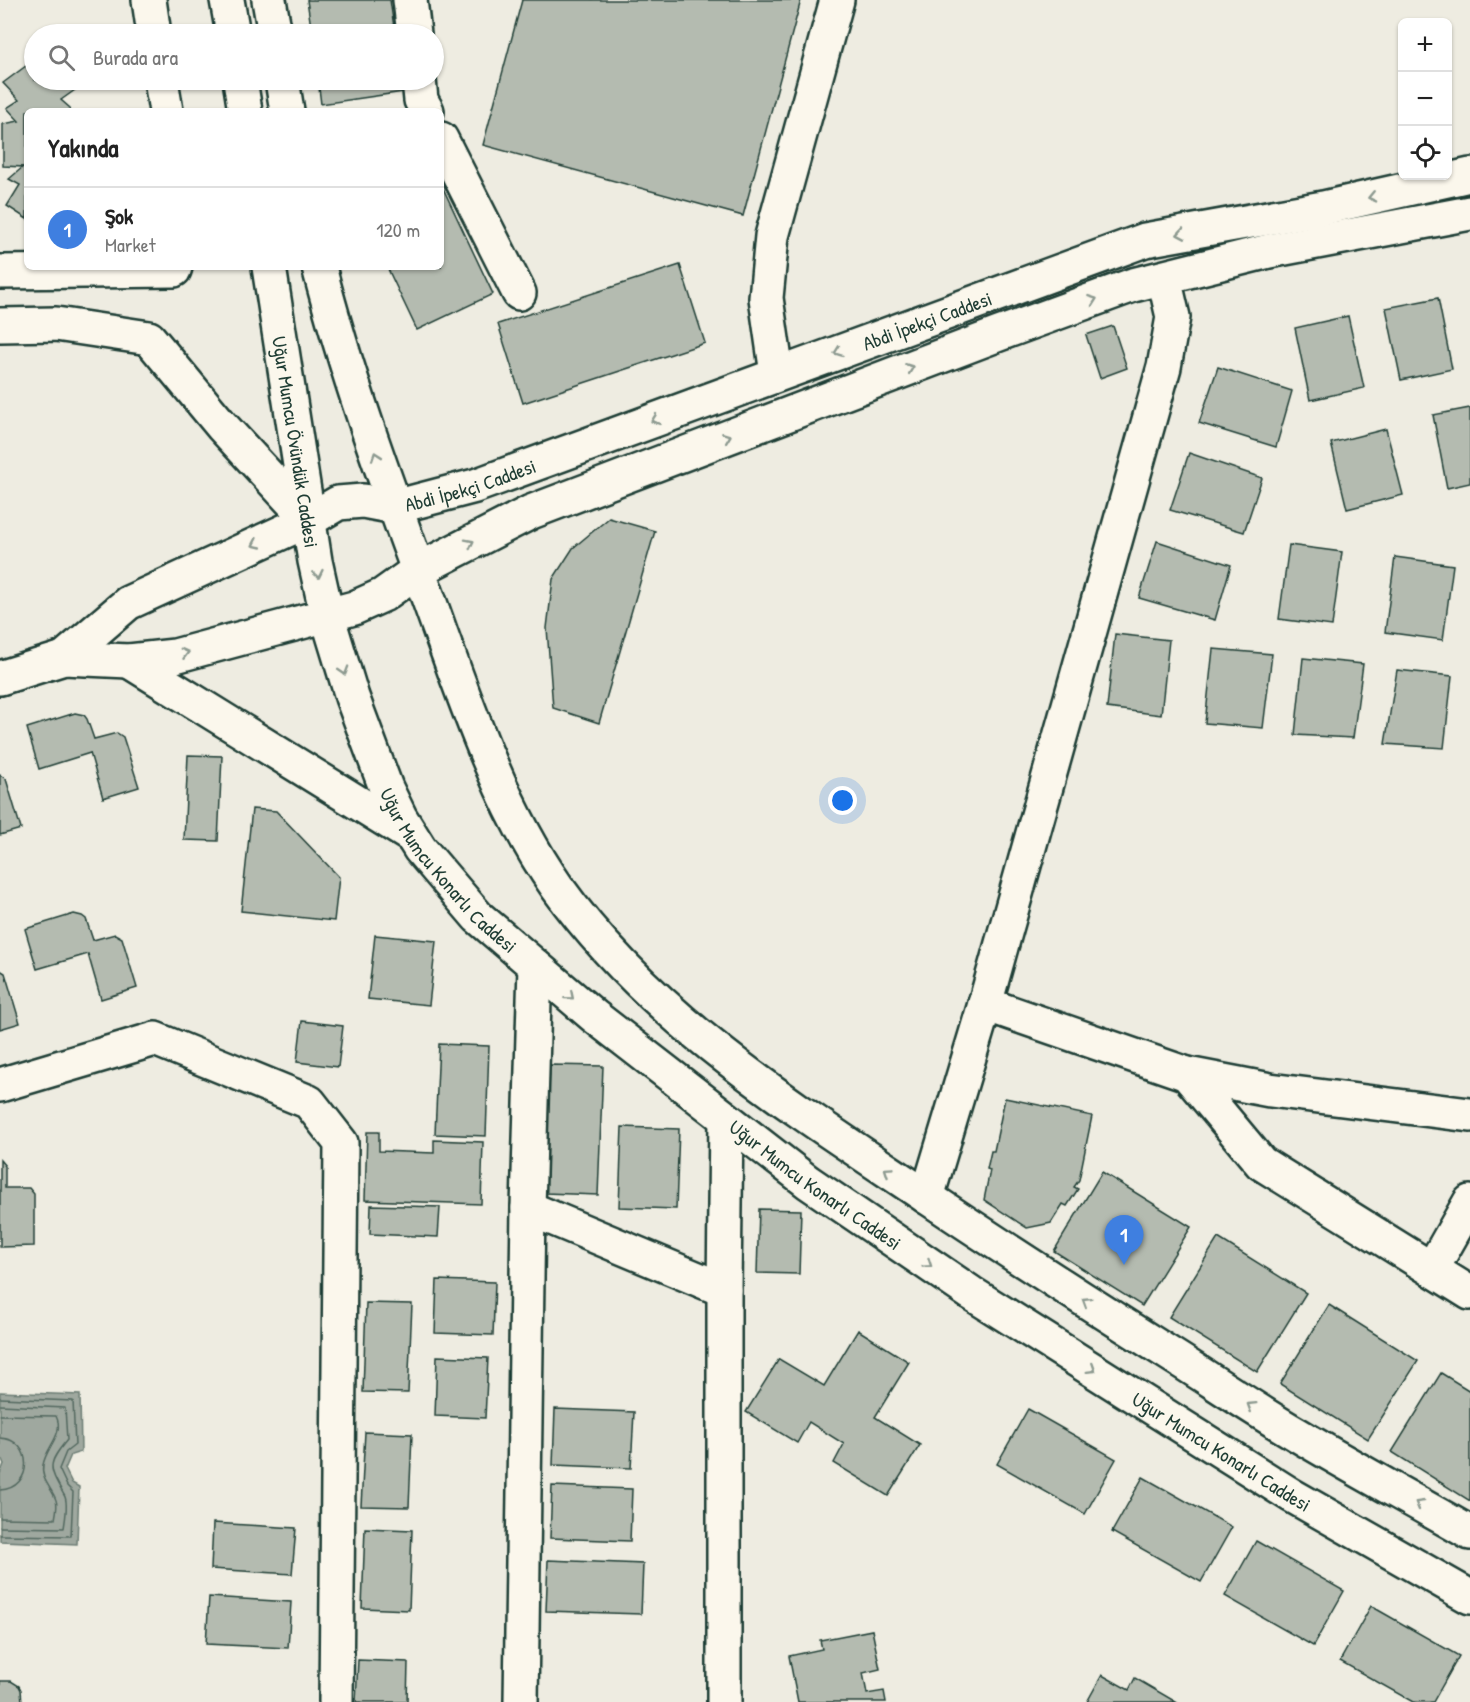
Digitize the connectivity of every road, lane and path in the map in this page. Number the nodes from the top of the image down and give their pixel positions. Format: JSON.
{"nodes":[{"id":1,"x":149,"y":0,"type":"edge"},
{"id":2,"x":227,"y":0,"type":"edge"},
{"id":3,"x":269,"y":0,"type":"edge"},
{"id":4,"x":410,"y":0,"type":"edge"},
{"id":5,"x":837,"y":0,"type":"edge"},
{"id":6,"x":153,"y":24,"type":"edge"},
{"id":7,"x":231,"y":24,"type":"edge"},
{"id":8,"x":273,"y":24,"type":"edge"},
{"id":9,"x":413,"y":24,"type":"edge"},
{"id":10,"x":163,"y":90,"type":"edge"},
{"id":11,"x":242,"y":90,"type":"edge"},
{"id":12,"x":284,"y":90,"type":"edge"},
{"id":13,"x":420,"y":90,"type":"edge"},
{"id":14,"x":166,"y":108,"type":"edge"},
{"id":15,"x":245,"y":108,"type":"edge"},
{"id":16,"x":287,"y":108,"type":"edge"},
{"id":17,"x":425,"y":108,"type":"edge"},
{"id":18,"x":444,"y":145,"type":"edge"},
{"id":19,"x":1470,"y":175,"type":"edge"},
{"id":20,"x":1470,"y":213,"type":"edge"},
{"id":21,"x":174,"y":270,"type":"edge"},
{"id":22,"x":269,"y":270,"type":"edge"},
{"id":23,"x":320,"y":270,"type":"edge"},
{"id":24,"x":0,"y":272,"type":"edge"},
{"id":25,"x":1164,"y":278,"type":"junction"},
{"id":26,"x":519,"y":293,"type":"dead end"},
{"id":27,"x":0,"y":325,"type":"edge"},
{"id":28,"x":777,"y":374,"type":"junction"},
{"id":29,"x":395,"y":507,"type":"junction"},
{"id":30,"x":309,"y":520,"type":"junction"},
{"id":31,"x":418,"y":570,"type":"junction"},
{"id":32,"x":327,"y":615,"type":"junction"},
{"id":33,"x":64,"y":658,"type":"junction"},
{"id":34,"x":129,"y":661,"type":"junction"},
{"id":35,"x":0,"y":678,"type":"edge"},
{"id":36,"x":412,"y":836,"type":"junction"},
{"id":37,"x":535,"y":966,"type":"junction"},
{"id":38,"x":985,"y":1004,"type":"junction"},
{"id":39,"x":1187,"y":1074,"type":"junction"},
{"id":40,"x":0,"y":1085,"type":"edge"},
{"id":41,"x":1470,"y":1115,"type":"edge"},
{"id":42,"x":726,"y":1119,"type":"junction"},
{"id":43,"x":927,"y":1197,"type":"junction"},
{"id":44,"x":1470,"y":1202,"type":"edge"},
{"id":45,"x":528,"y":1208,"type":"junction"},
{"id":46,"x":1432,"y":1269,"type":"junction"},
{"id":47,"x":724,"y":1290,"type":"junction"},
{"id":48,"x":1470,"y":1293,"type":"edge"},
{"id":49,"x":1470,"y":1533,"type":"edge"},
{"id":50,"x":1470,"y":1597,"type":"edge"},
{"id":51,"x":336,"y":1702,"type":"edge"},
{"id":52,"x":521,"y":1702,"type":"edge"},
{"id":53,"x":724,"y":1702,"type":"edge"}],
"edges":[{"from":1,"to":6,"type":"street"},
{"from":2,"to":7,"type":"street"},
{"from":3,"to":8,"type":"street"},
{"from":4,"to":9,"type":"street"},
{"from":5,"to":28,"type":"street"},
{"from":10,"to":14,"type":"street"},
{"from":11,"to":15,"type":"street"},
{"from":12,"to":16,"type":"street"},
{"from":13,"to":17,"type":"street"},
{"from":18,"to":26,"type":"street"},
{"from":19,"to":28,"type":"street","name":"Abdi İpekçi Caddesi","one_way":true},
{"from":20,"to":25,"type":"street","name":"Abdi İpekçi Caddesi"},
{"from":21,"to":24,"type":"street"},
{"from":22,"to":30,"type":"street","name":"Uğur Mumcu Övündük Caddesi"},
{"from":29,"to":23,"type":"street","one_way":true},
{"from":31,"to":25,"type":"street","name":"Abdi İpekçi Caddesi","one_way":true},
{"from":25,"to":38,"type":"street"},
{"from":27,"to":30,"type":"street"},
{"from":28,"to":29,"type":"street","name":"Abdi İpekçi Caddesi","one_way":true},
{"from":29,"to":30,"type":"street"},
{"from":29,"to":31,"type":"street"},
{"from":30,"to":32,"type":"street","name":"Uğur Mumcu Övündük Caddesi","one_way":true},
{"from":30,"to":33,"type":"street","one_way":true},
{"from":31,"to":32,"type":"street","name":"Abdi İpekçi Caddesi"},
{"from":43,"to":31,"type":"street","one_way":true},
{"from":34,"to":32,"type":"street","name":"Abdi İpekçi Caddesi","one_way":true},
{"from":32,"to":36,"type":"street","name":"Uğur Mumcu Konarlı Caddesi","one_way":true},
{"from":33,"to":34,"type":"street","name":"Abdi İpekçi Caddesi"},
{"from":33,"to":35,"type":"street"},
{"from":34,"to":36,"type":"street"},
{"from":36,"to":37,"type":"street","name":"Uğur Mumcu Konarlı Caddesi"},
{"from":37,"to":42,"type":"street","name":"Uğur Mumcu Konarlı Caddesi","one_way":true},
{"from":37,"to":45,"type":"street"},
{"from":38,"to":39,"type":"street"},
{"from":38,"to":43,"type":"street"},
{"from":39,"to":41,"type":"street"},
{"from":39,"to":46,"type":"street"},
{"from":40,"to":51,"type":"street"},
{"from":42,"to":47,"type":"street"},
{"from":42,"to":50,"type":"street","name":"Uğur Mumcu Konarlı Caddesi","one_way":true},
{"from":49,"to":43,"type":"street","one_way":true},
{"from":44,"to":46,"type":"street"},
{"from":45,"to":47,"type":"street"},
{"from":45,"to":52,"type":"street"},
{"from":46,"to":48,"type":"street"},
{"from":47,"to":53,"type":"street"}]}
